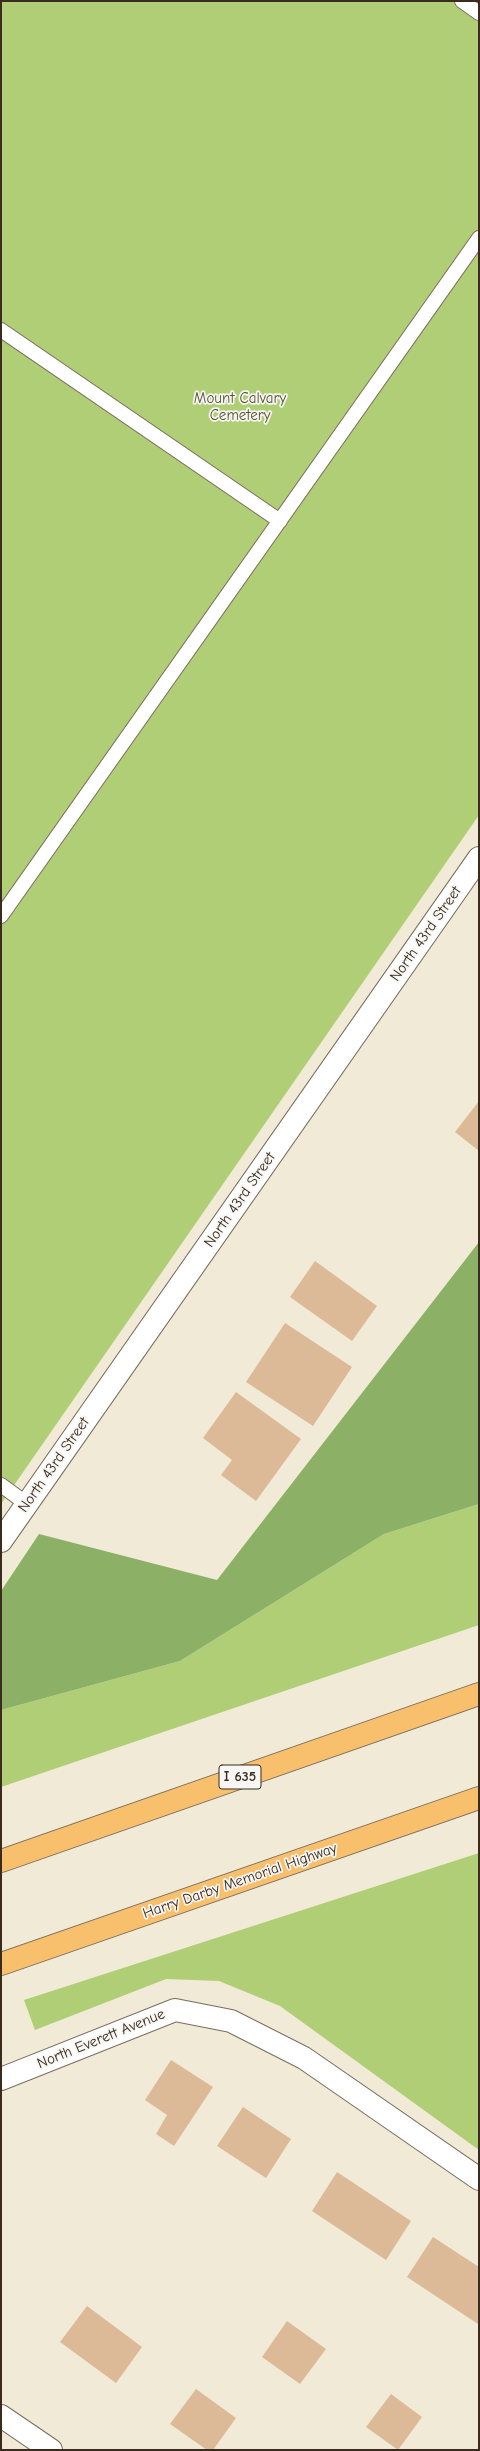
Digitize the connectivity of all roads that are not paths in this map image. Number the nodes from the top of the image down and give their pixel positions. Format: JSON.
{"nodes":[{"id":1,"x":462,"y":1,"type":"edge"},
{"id":2,"x":479,"y":13,"type":"edge"},
{"id":3,"x":479,"y":238,"type":"edge"},
{"id":4,"x":1,"y":330,"type":"edge"},
{"id":5,"x":280,"y":521,"type":"junction"},
{"id":6,"x":479,"y":858,"type":"edge"},
{"id":7,"x":1,"y":916,"type":"edge"},
{"id":8,"x":1,"y":1485,"type":"edge"},
{"id":9,"x":27,"y":1504,"type":"junction"},
{"id":10,"x":1,"y":1541,"type":"edge"},
{"id":11,"x":479,"y":1694,"type":"edge"},
{"id":12,"x":479,"y":1798,"type":"edge"},
{"id":13,"x":1,"y":1861,"type":"edge"},
{"id":14,"x":1,"y":1964,"type":"edge"},
{"id":15,"x":1,"y":2079,"type":"edge"},
{"id":16,"x":479,"y":2179,"type":"edge"},
{"id":17,"x":1,"y":2416,"type":"edge"},
{"id":18,"x":52,"y":2450,"type":"edge"}],
"edges":[{"from":1,"to":2,"type":"lane"},
{"from":3,"to":5,"type":"lane"},
{"from":4,"to":5,"type":"lane"},
{"from":5,"to":7,"type":"lane"},
{"from":6,"to":9,"type":"street","name":"North 43rd Street"},
{"from":8,"to":9,"type":"lane"},
{"from":9,"to":10,"type":"street","name":"North 43rd Street"},
{"from":11,"to":13,"type":"highway","number":"I 635"},
{"from":12,"to":14,"type":"highway","name":"Harry Darby Memorial Highway"},
{"from":15,"to":16,"type":"street","name":"North Everett Avenue"},
{"from":17,"to":18,"type":"street"}]}
